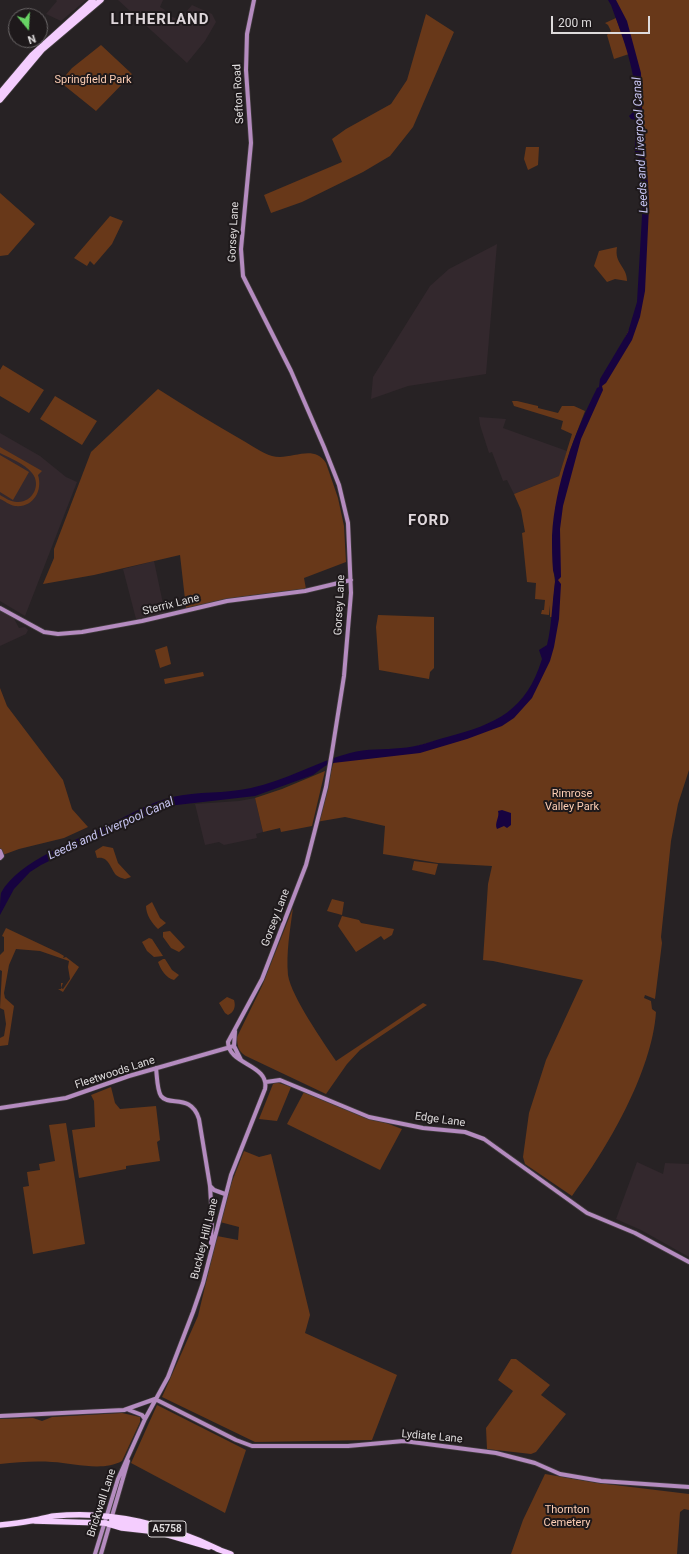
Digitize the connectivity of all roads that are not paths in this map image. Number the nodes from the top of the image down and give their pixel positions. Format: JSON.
{"nodes":[{"id":1,"x":93,"y":0,"type":"edge"},
{"id":2,"x":101,"y":0,"type":"edge"},
{"id":3,"x":254,"y":0,"type":"edge"},
{"id":4,"x":0,"y":93,"type":"edge"},
{"id":5,"x":0,"y":100,"type":"edge"},
{"id":6,"x":246,"y":187,"type":"joint"},
{"id":7,"x":351,"y":580,"type":"junction"},
{"id":8,"x":0,"y":608,"type":"edge"},
{"id":9,"x":0,"y":851,"type":"edge"},
{"id":10,"x":1,"y":857,"type":"edge"},
{"id":11,"x":236,"y":1028,"type":"junction"},
{"id":12,"x":228,"y":1046,"type":"junction"},
{"id":13,"x":234,"y":1046,"type":"junction"},
{"id":14,"x":242,"y":1061,"type":"junction"},
{"id":15,"x":156,"y":1068,"type":"junction"},
{"id":16,"x":266,"y":1082,"type":"junction"},
{"id":17,"x":0,"y":1108,"type":"edge"},
{"id":18,"x":210,"y":1186,"type":"junction"},
{"id":19,"x":225,"y":1194,"type":"junction"},
{"id":20,"x":211,"y":1250,"type":"junction"},
{"id":21,"x":689,"y":1262,"type":"edge"},
{"id":22,"x":156,"y":1399,"type":"junction"},
{"id":23,"x":129,"y":1409,"type":"junction"},
{"id":24,"x":0,"y":1416,"type":"edge"},
{"id":25,"x":145,"y":1419,"type":"junction"},
{"id":26,"x":689,"y":1487,"type":"edge"},
{"id":27,"x":109,"y":1520,"type":"junction"},
{"id":28,"x":0,"y":1526,"type":"edge"},
{"id":29,"x":220,"y":1550,"type":"junction"},
{"id":30,"x":95,"y":1554,"type":"edge"},
{"id":31,"x":101,"y":1554,"type":"edge"},
{"id":32,"x":230,"y":1554,"type":"edge"}],
"edges":[{"from":1,"to":4,"type":"highway"},
{"from":2,"to":5,"type":"highway"},
{"from":3,"to":6,"type":"main road","name":"Sefton Road"},
{"from":6,"to":7,"type":"main road","name":"Gorsey Lane"},
{"from":7,"to":8,"type":"main road","name":"Sterrix Lane"},
{"from":7,"to":11,"type":"main road","name":"Gorsey Lane"},
{"from":9,"to":10,"type":"main road"},
{"from":11,"to":12,"type":"main road","name":"Gorsey Lane"},
{"from":11,"to":13,"type":"main road","name":"Gorsey Lane"},
{"from":12,"to":13,"type":"main road","name":"Fleetwoods Lane"},
{"from":12,"to":14,"type":"main road"},
{"from":12,"to":15,"type":"main road","name":"Fleetwoods Lane"},
{"from":13,"to":14,"type":"main road"},
{"from":14,"to":16,"type":"main road"},
{"from":15,"to":17,"type":"main road","name":"Fleetwoods Lane"},
{"from":15,"to":18,"type":"main road"},
{"from":16,"to":19,"type":"main road","name":"Buckley Hill Lane"},
{"from":16,"to":21,"type":"main road","name":"Edge Lane"},
{"from":18,"to":19,"type":"main road"},
{"from":18,"to":20,"type":"main road"},
{"from":19,"to":20,"type":"main road","name":"Buckley Hill Lane"},
{"from":20,"to":22,"type":"main road","name":"Buckley Hill Lane"},
{"from":22,"to":23,"type":"main road"},
{"from":22,"to":25,"type":"main road","name":"Brickwall Lane"},
{"from":22,"to":26,"type":"main road","name":"Lydiate Lane"},
{"from":23,"to":24,"type":"main road"},
{"from":23,"to":25,"type":"main road"},
{"from":25,"to":27,"type":"main road","name":"Brickwall Lane"},
{"from":27,"to":28,"type":"highway","number":"A5758"},
{"from":27,"to":29,"type":"highway","number":"A5758"},
{"from":27,"to":29,"type":"highway","number":"A5758"},
{"from":27,"to":30,"type":"main road","name":"Brickwall Lane"},
{"from":27,"to":31,"type":"main road","name":"Brickwall Lane"},
{"from":29,"to":32,"type":"highway","number":"A5758"}]}
